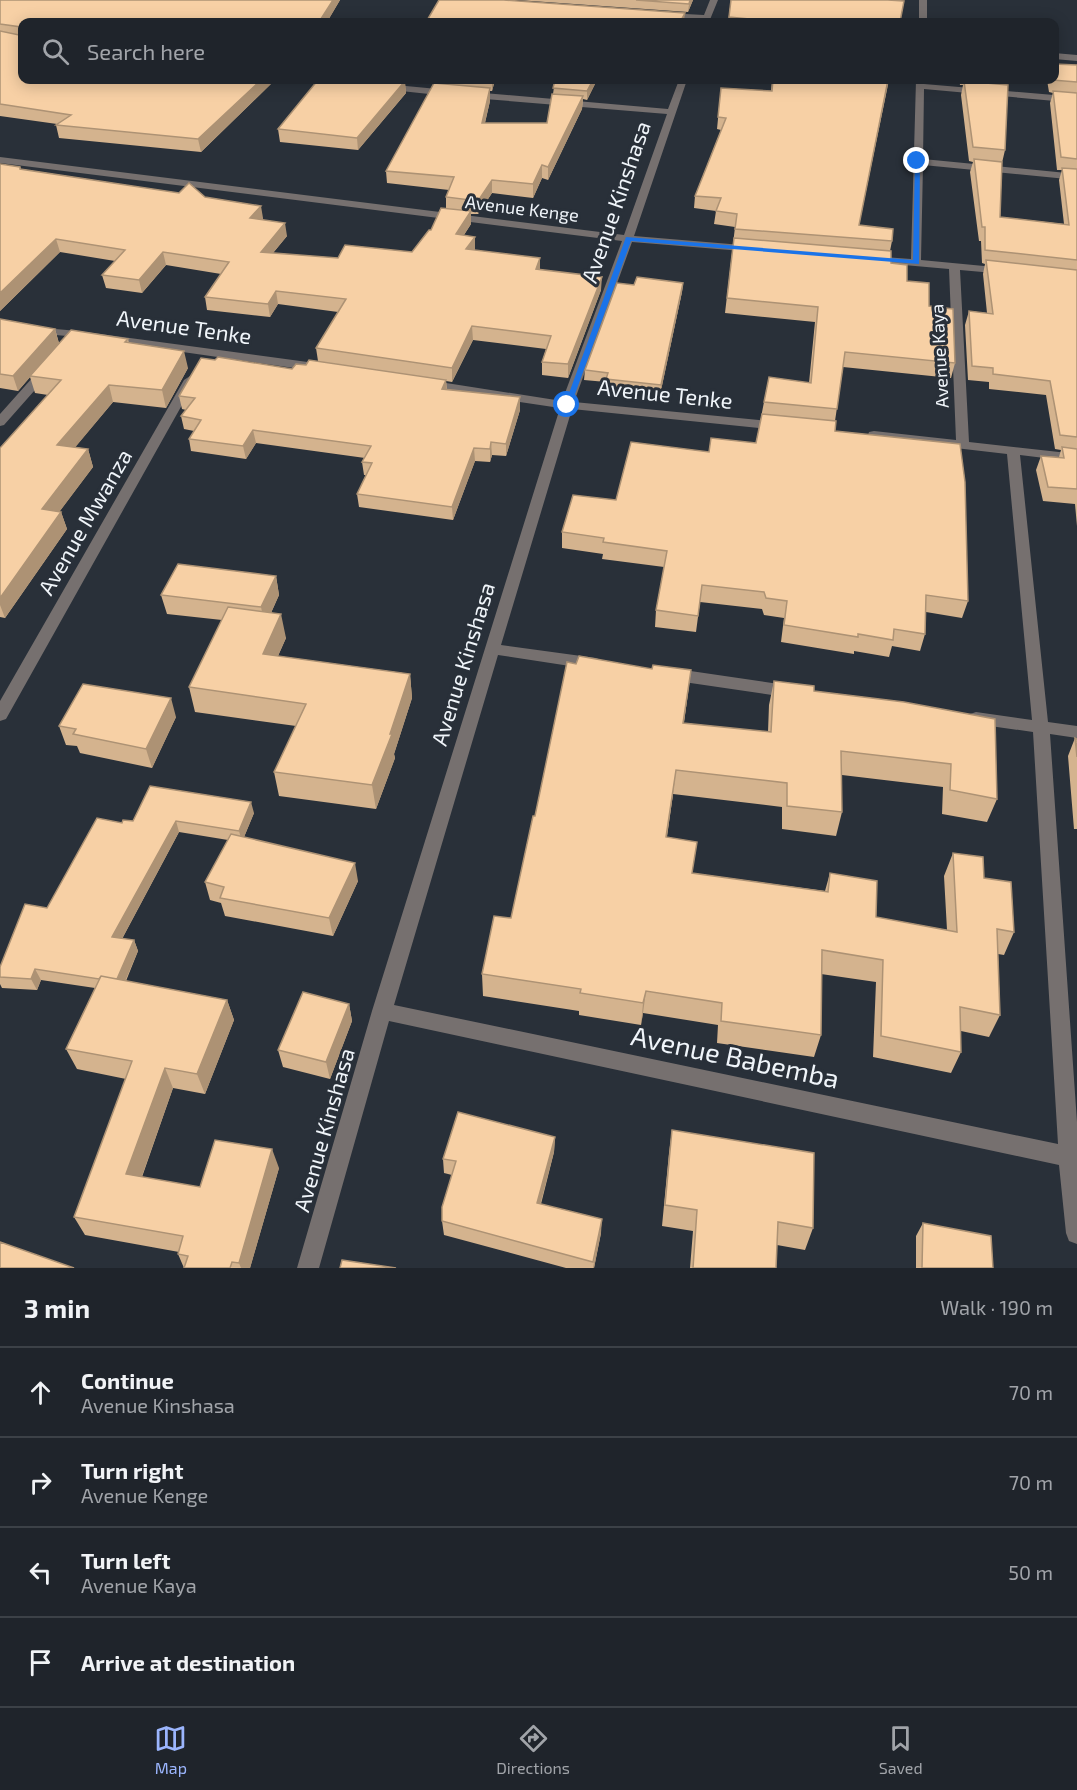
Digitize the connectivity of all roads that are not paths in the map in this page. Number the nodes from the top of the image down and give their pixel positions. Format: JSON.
{"nodes":[{"id":1,"x":714,"y":0,"type":"edge"},
{"id":2,"x":923,"y":0,"type":"edge"},
{"id":3,"x":660,"y":15,"type":"edge"},
{"id":4,"x":688,"y":18,"type":"edge"},
{"id":5,"x":707,"y":18,"type":"edge"},
{"id":6,"x":923,"y":18,"type":"edge"},
{"id":7,"x":1059,"y":56,"type":"edge"},
{"id":8,"x":1077,"y":58,"type":"edge"},
{"id":9,"x":681,"y":84,"type":"edge"},
{"id":10,"x":920,"y":84,"type":"edge"},
{"id":11,"x":929,"y":84,"type":"edge"},
{"id":12,"x":371,"y":86,"type":"edge"},
{"id":13,"x":1077,"y":100,"type":"edge"},
{"id":14,"x":670,"y":112,"type":"junction"},
{"id":15,"x":0,"y":160,"type":"edge"},
{"id":16,"x":917,"y":161,"type":"junction"},
{"id":17,"x":1077,"y":177,"type":"edge"},
{"id":18,"x":628,"y":239,"type":"junction"},
{"id":19,"x":766,"y":250,"type":"edge"},
{"id":20,"x":858,"y":258,"type":"edge"},
{"id":21,"x":916,"y":262,"type":"junction"},
{"id":22,"x":954,"y":266,"type":"junction"},
{"id":23,"x":1021,"y":273,"type":"edge"},
{"id":24,"x":0,"y":327,"type":"edge"},
{"id":25,"x":54,"y":361,"type":"edge"},
{"id":26,"x":200,"y":361,"type":"junction"},
{"id":27,"x":322,"y":368,"type":"edge"},
{"id":28,"x":416,"y":382,"type":"edge"},
{"id":29,"x":567,"y":405,"type":"junction"},
{"id":30,"x":0,"y":422,"type":"edge"},
{"id":31,"x":788,"y":427,"type":"edge"},
{"id":32,"x":858,"y":434,"type":"edge"},
{"id":33,"x":963,"y":444,"type":"junction"},
{"id":34,"x":1013,"y":451,"type":"junction"},
{"id":35,"x":1077,"y":458,"type":"edge"},
{"id":36,"x":491,"y":649,"type":"junction"},
{"id":37,"x":608,"y":666,"type":"edge"},
{"id":38,"x":655,"y":672,"type":"edge"},
{"id":39,"x":807,"y":694,"type":"edge"},
{"id":40,"x":0,"y":715,"type":"edge"},
{"id":41,"x":959,"y":715,"type":"edge"},
{"id":42,"x":1041,"y":727,"type":"junction"},
{"id":43,"x":1077,"y":732,"type":"edge"},
{"id":44,"x":382,"y":1011,"type":"junction"},
{"id":45,"x":1073,"y":1157,"type":"edge"},
{"id":46,"x":1077,"y":1233,"type":"edge"},
{"id":47,"x":308,"y":1268,"type":"edge"}],
"edges":[{"from":1,"to":5,"type":"street"},
{"from":2,"to":6,"type":"street"},
{"from":3,"to":4,"type":"street"},
{"from":7,"to":8,"type":"street"},
{"from":9,"to":14,"type":"street","name":"Avenue Kinshasa"},
{"from":10,"to":16,"type":"street"},
{"from":11,"to":13,"type":"street"},
{"from":12,"to":14,"type":"street"},
{"from":14,"to":18,"type":"street","name":"Avenue Kinshasa"},
{"from":15,"to":18,"type":"street","name":"Avenue Kenge"},
{"from":16,"to":17,"type":"street"},
{"from":16,"to":21,"type":"street"},
{"from":18,"to":19,"type":"street","name":"Avenue Kenge"},
{"from":18,"to":29,"type":"street","name":"Avenue Kinshasa"},
{"from":20,"to":21,"type":"street"},
{"from":21,"to":22,"type":"street"},
{"from":22,"to":23,"type":"street"},
{"from":22,"to":33,"type":"street","name":"Avenue Kaya"},
{"from":24,"to":26,"type":"street","name":"Avenue Tenke"},
{"from":25,"to":30,"type":"street"},
{"from":26,"to":27,"type":"street","name":"Avenue Tenke"},
{"from":26,"to":40,"type":"street","name":"Avenue Mwanza"},
{"from":28,"to":29,"type":"street","name":"Avenue Tenke"},
{"from":29,"to":31,"type":"street","name":"Avenue Tenke"},
{"from":29,"to":36,"type":"street","name":"Avenue Kinshasa"},
{"from":32,"to":33,"type":"street"},
{"from":33,"to":34,"type":"street"},
{"from":34,"to":35,"type":"street"},
{"from":34,"to":42,"type":"street"},
{"from":36,"to":37,"type":"street"},
{"from":36,"to":44,"type":"street","name":"Avenue Kinshasa"},
{"from":38,"to":39,"type":"street"},
{"from":41,"to":42,"type":"street"},
{"from":42,"to":43,"type":"street"},
{"from":42,"to":45,"type":"street"},
{"from":44,"to":45,"type":"street","name":"Avenue Babemba"},
{"from":44,"to":47,"type":"street","name":"Avenue Kinshasa"},
{"from":45,"to":46,"type":"street"}]}
